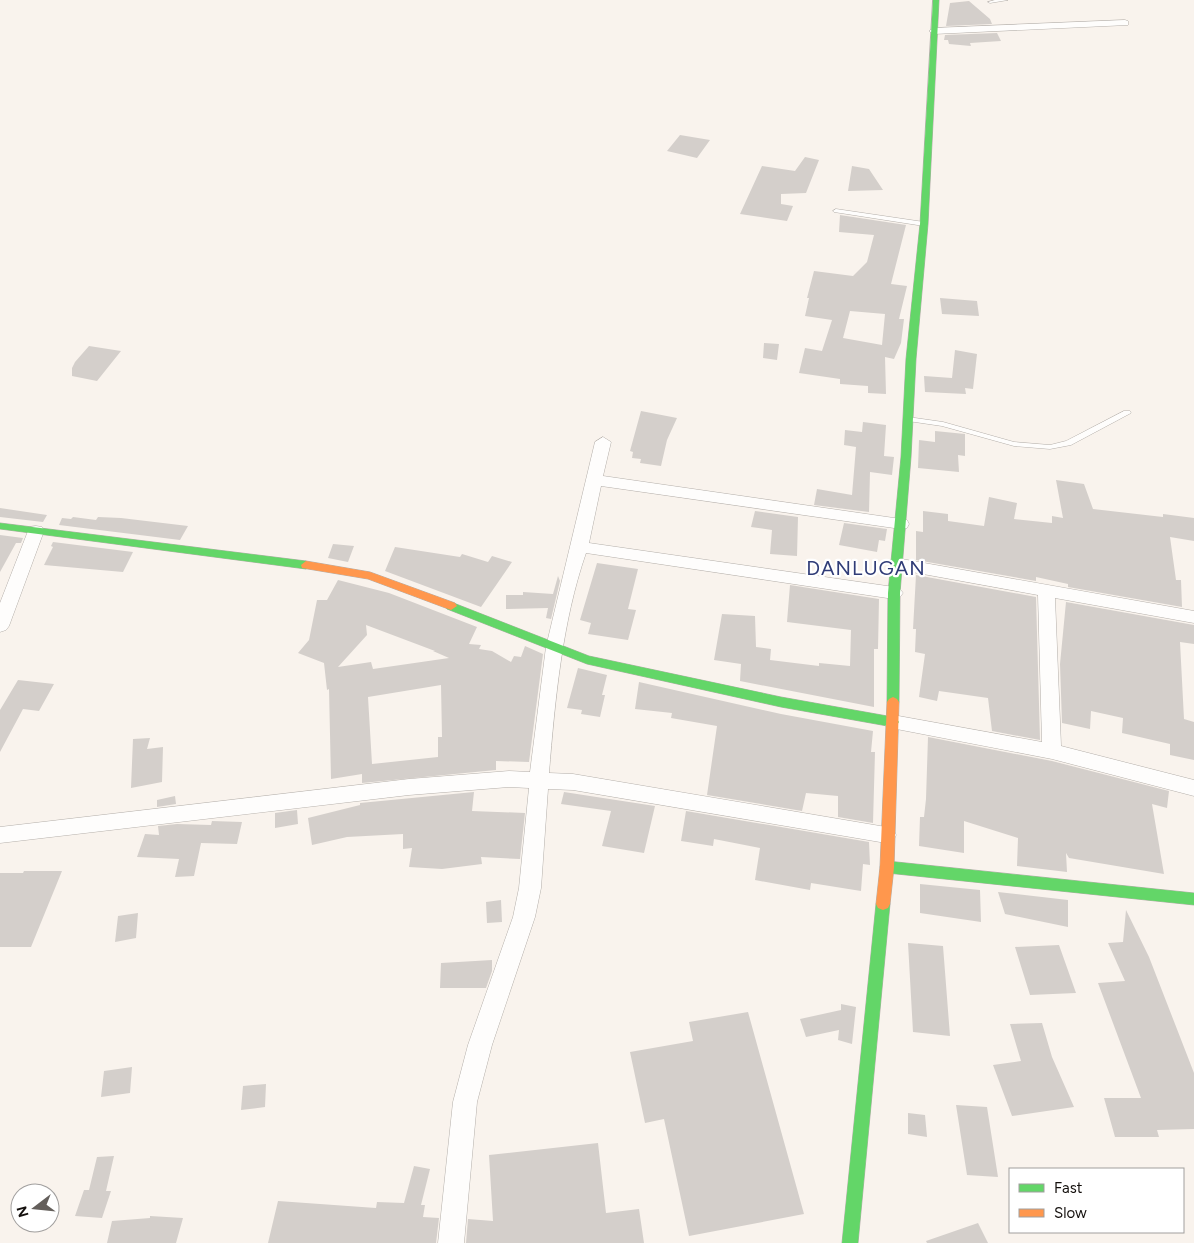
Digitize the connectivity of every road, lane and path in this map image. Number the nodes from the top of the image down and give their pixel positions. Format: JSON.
{"nodes":[{"id":1,"x":936,"y":0,"type":"edge"},
{"id":2,"x":1006,"y":0,"type":"edge"},
{"id":3,"x":990,"y":2,"type":"dead end"},
{"id":4,"x":1125,"y":23,"type":"dead end"},
{"id":5,"x":934,"y":31,"type":"junction"},
{"id":6,"x":836,"y":211,"type":"dead end"},
{"id":7,"x":924,"y":224,"type":"junction"},
{"id":8,"x":1127,"y":412,"type":"dead end"},
{"id":9,"x":908,"y":419,"type":"junction"},
{"id":10,"x":603,"y":442,"type":"dead end"},
{"id":11,"x":593,"y":480,"type":"junction"},
{"id":12,"x":901,"y":524,"type":"junction"},
{"id":13,"x":0,"y":526,"type":"edge"},
{"id":14,"x":36,"y":531,"type":"junction"},
{"id":15,"x":580,"y":547,"type":"junction"},
{"id":16,"x":896,"y":564,"type":"junction"},
{"id":17,"x":1046,"y":590,"type":"junction"},
{"id":18,"x":894,"y":593,"type":"junction"},
{"id":19,"x":1194,"y":617,"type":"edge"},
{"id":20,"x":0,"y":626,"type":"edge"},
{"id":21,"x":555,"y":647,"type":"junction"},
{"id":22,"x":893,"y":722,"type":"junction"},
{"id":23,"x":1052,"y":751,"type":"junction"},
{"id":24,"x":539,"y":779,"type":"junction"},
{"id":25,"x":1194,"y":788,"type":"edge"},
{"id":26,"x":0,"y":834,"type":"edge"},
{"id":27,"x":886,"y":835,"type":"junction"},
{"id":28,"x":886,"y":867,"type":"junction"},
{"id":29,"x":1194,"y":899,"type":"edge"},
{"id":30,"x":451,"y":1243,"type":"edge"},
{"id":31,"x":849,"y":1243,"type":"edge"}],
"edges":[{"from":1,"to":5,"type":"street"},
{"from":2,"to":3,"type":"lane"},
{"from":4,"to":5,"type":"street"},
{"from":5,"to":7,"type":"street"},
{"from":6,"to":7,"type":"lane"},
{"from":7,"to":9,"type":"street"},
{"from":8,"to":9,"type":"lane"},
{"from":9,"to":12,"type":"street"},
{"from":10,"to":11,"type":"street"},
{"from":11,"to":12,"type":"street"},
{"from":11,"to":15,"type":"street"},
{"from":12,"to":16,"type":"street"},
{"from":13,"to":14,"type":"street"},
{"from":14,"to":20,"type":"street"},
{"from":14,"to":21,"type":"street"},
{"from":15,"to":18,"type":"street"},
{"from":15,"to":21,"type":"street"},
{"from":16,"to":17,"type":"street"},
{"from":16,"to":18,"type":"street"},
{"from":17,"to":19,"type":"street"},
{"from":17,"to":23,"type":"street"},
{"from":18,"to":22,"type":"street"},
{"from":21,"to":22,"type":"street"},
{"from":21,"to":24,"type":"street"},
{"from":22,"to":23,"type":"street"},
{"from":22,"to":27,"type":"street"},
{"from":23,"to":25,"type":"street"},
{"from":24,"to":26,"type":"street"},
{"from":24,"to":27,"type":"street"},
{"from":24,"to":30,"type":"street"},
{"from":27,"to":28,"type":"street"},
{"from":28,"to":29,"type":"street"},
{"from":28,"to":31,"type":"street"}]}
